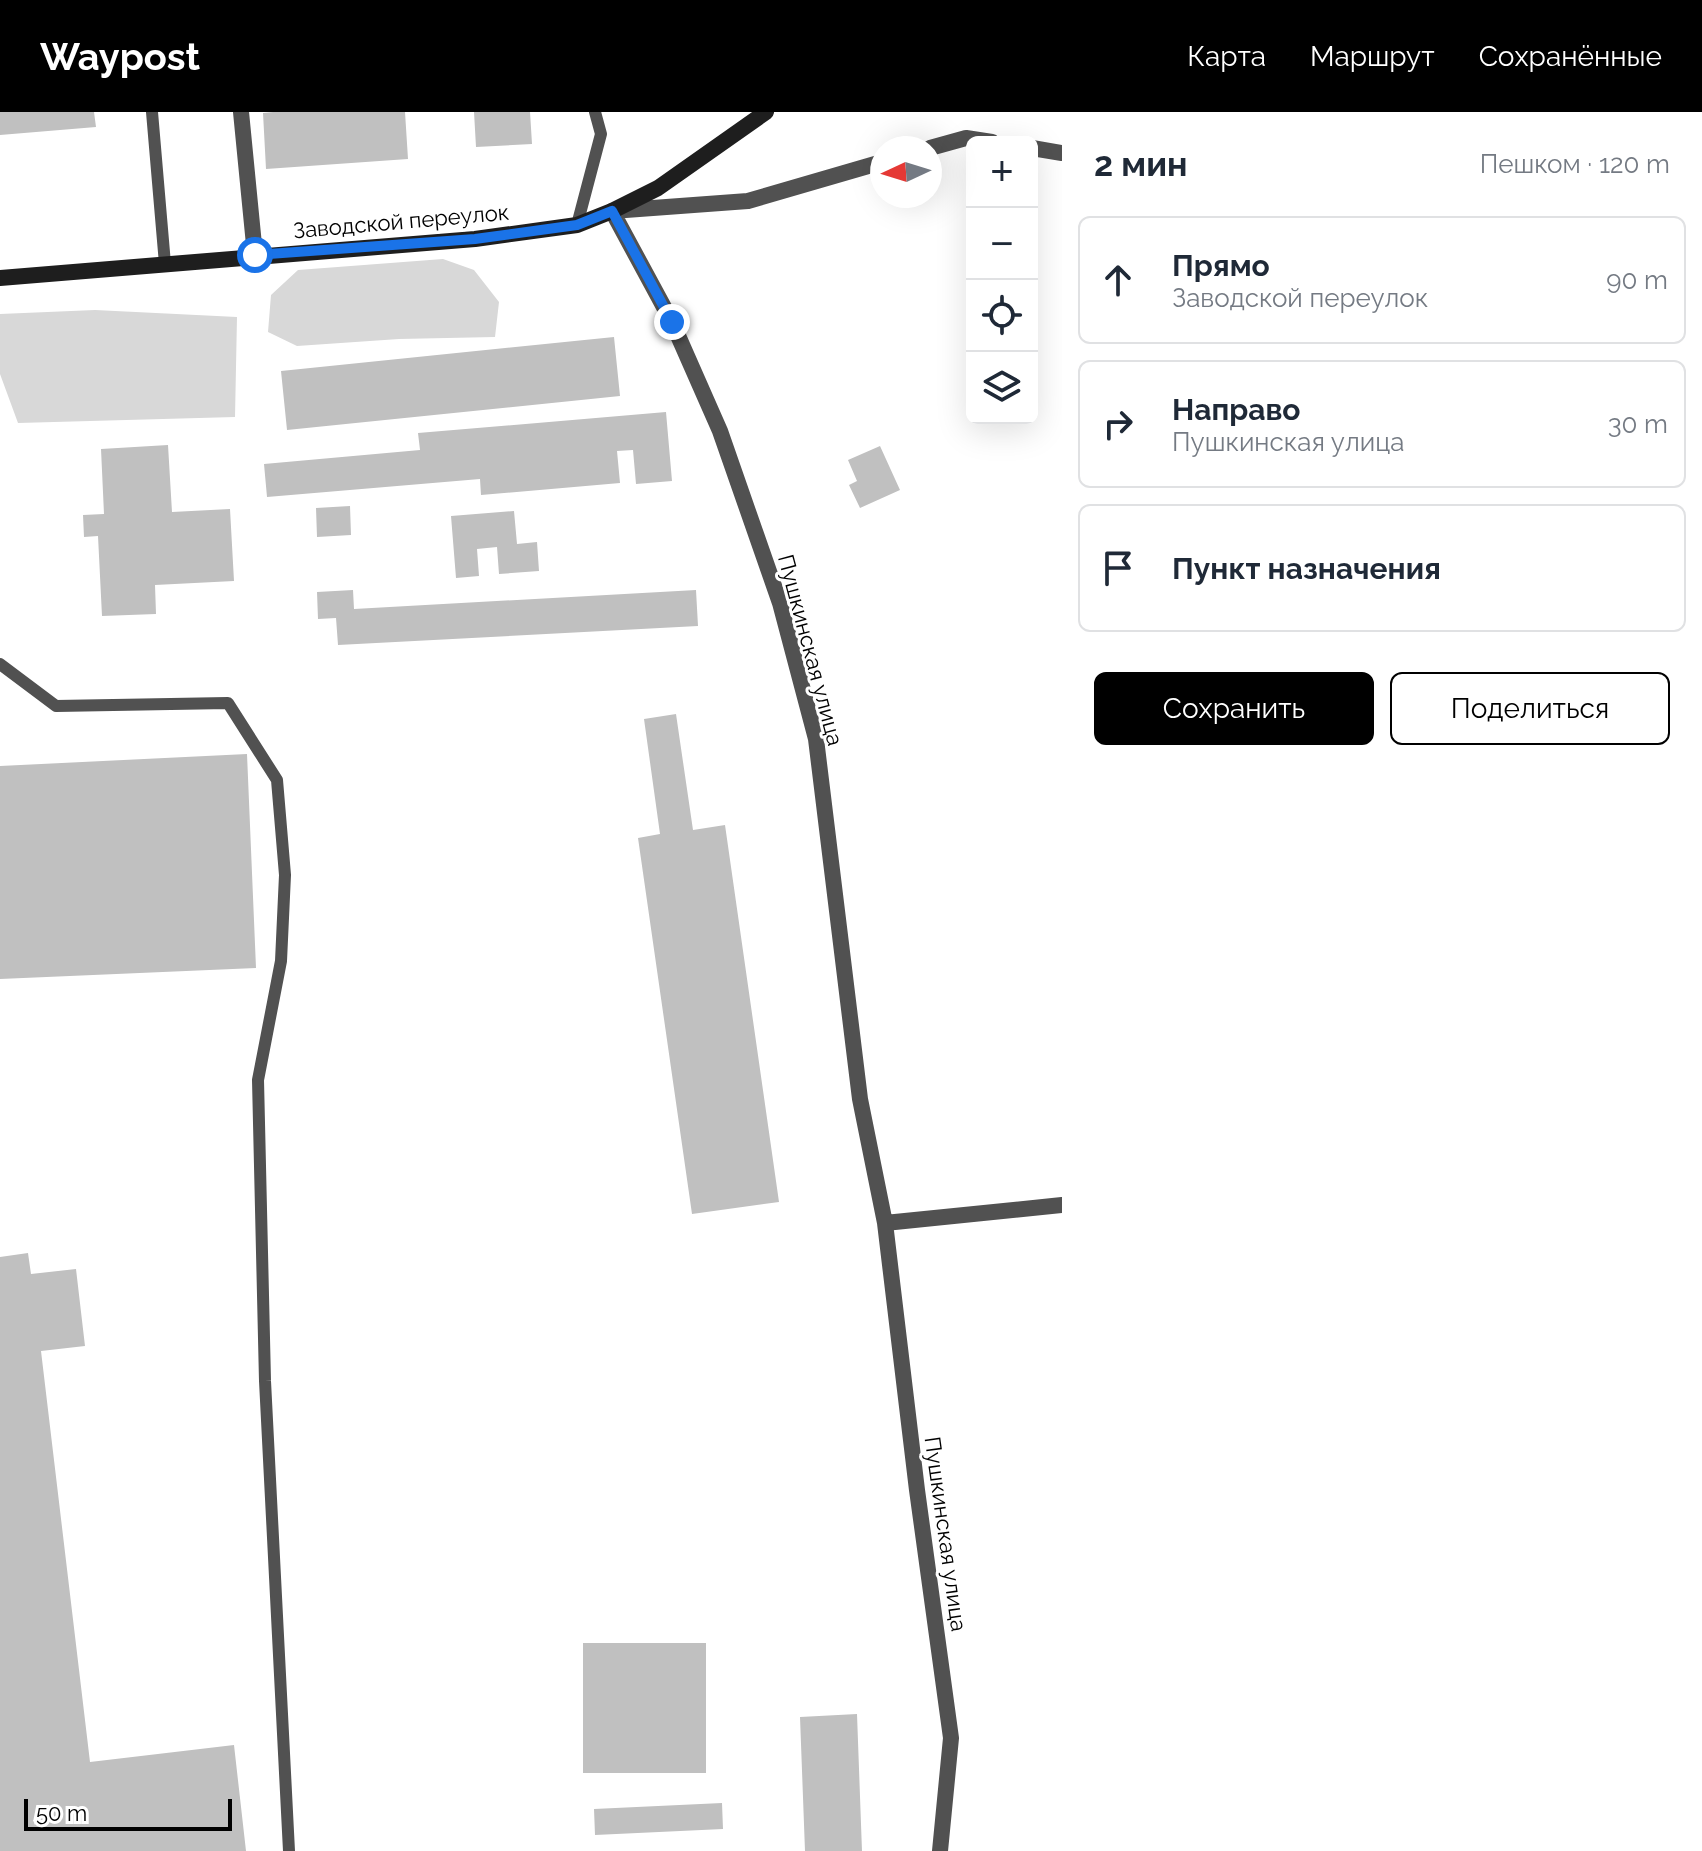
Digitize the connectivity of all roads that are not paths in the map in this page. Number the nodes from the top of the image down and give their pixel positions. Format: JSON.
{"nodes":[{"id":1,"x":152,"y":112,"type":"edge"},
{"id":2,"x":241,"y":112,"type":"edge"},
{"id":3,"x":595,"y":112,"type":"edge"},
{"id":4,"x":766,"y":112,"type":"edge"},
{"id":5,"x":966,"y":138,"type":"edge"},
{"id":6,"x":942,"y":145,"type":"edge"},
{"id":7,"x":1038,"y":149,"type":"edge"},
{"id":8,"x":1062,"y":153,"type":"edge"},
{"id":9,"x":870,"y":165,"type":"edge"},
{"id":10,"x":612,"y":211,"type":"junction"},
{"id":11,"x":577,"y":225,"type":"junction"},
{"id":12,"x":255,"y":255,"type":"junction"},
{"id":13,"x":165,"y":264,"type":"junction"},
{"id":14,"x":0,"y":278,"type":"edge"},
{"id":15,"x":0,"y":664,"type":"edge"},
{"id":16,"x":1062,"y":1205,"type":"edge"},
{"id":17,"x":885,"y":1223,"type":"junction"},
{"id":18,"x":289,"y":1851,"type":"edge"},
{"id":19,"x":940,"y":1851,"type":"edge"}],
"edges":[{"from":1,"to":13,"type":"lane"},
{"from":2,"to":12,"type":"street"},
{"from":3,"to":11,"type":"lane"},
{"from":4,"to":10,"type":"street","name":"Заводской переулок"},
{"from":5,"to":6,"type":"street"},
{"from":7,"to":8,"type":"street"},
{"from":9,"to":10,"type":"street"},
{"from":10,"to":11,"type":"street","name":"Заводской переулок"},
{"from":10,"to":17,"type":"street","name":"Пушкинская улица"},
{"from":11,"to":12,"type":"street","name":"Заводской переулок"},
{"from":12,"to":13,"type":"street","name":"Заводской переулок"},
{"from":13,"to":14,"type":"street","name":"Заводской переулок"},
{"from":15,"to":18,"type":"lane"},
{"from":16,"to":17,"type":"street"},
{"from":17,"to":19,"type":"street","name":"Пушкинская улица"}]}
